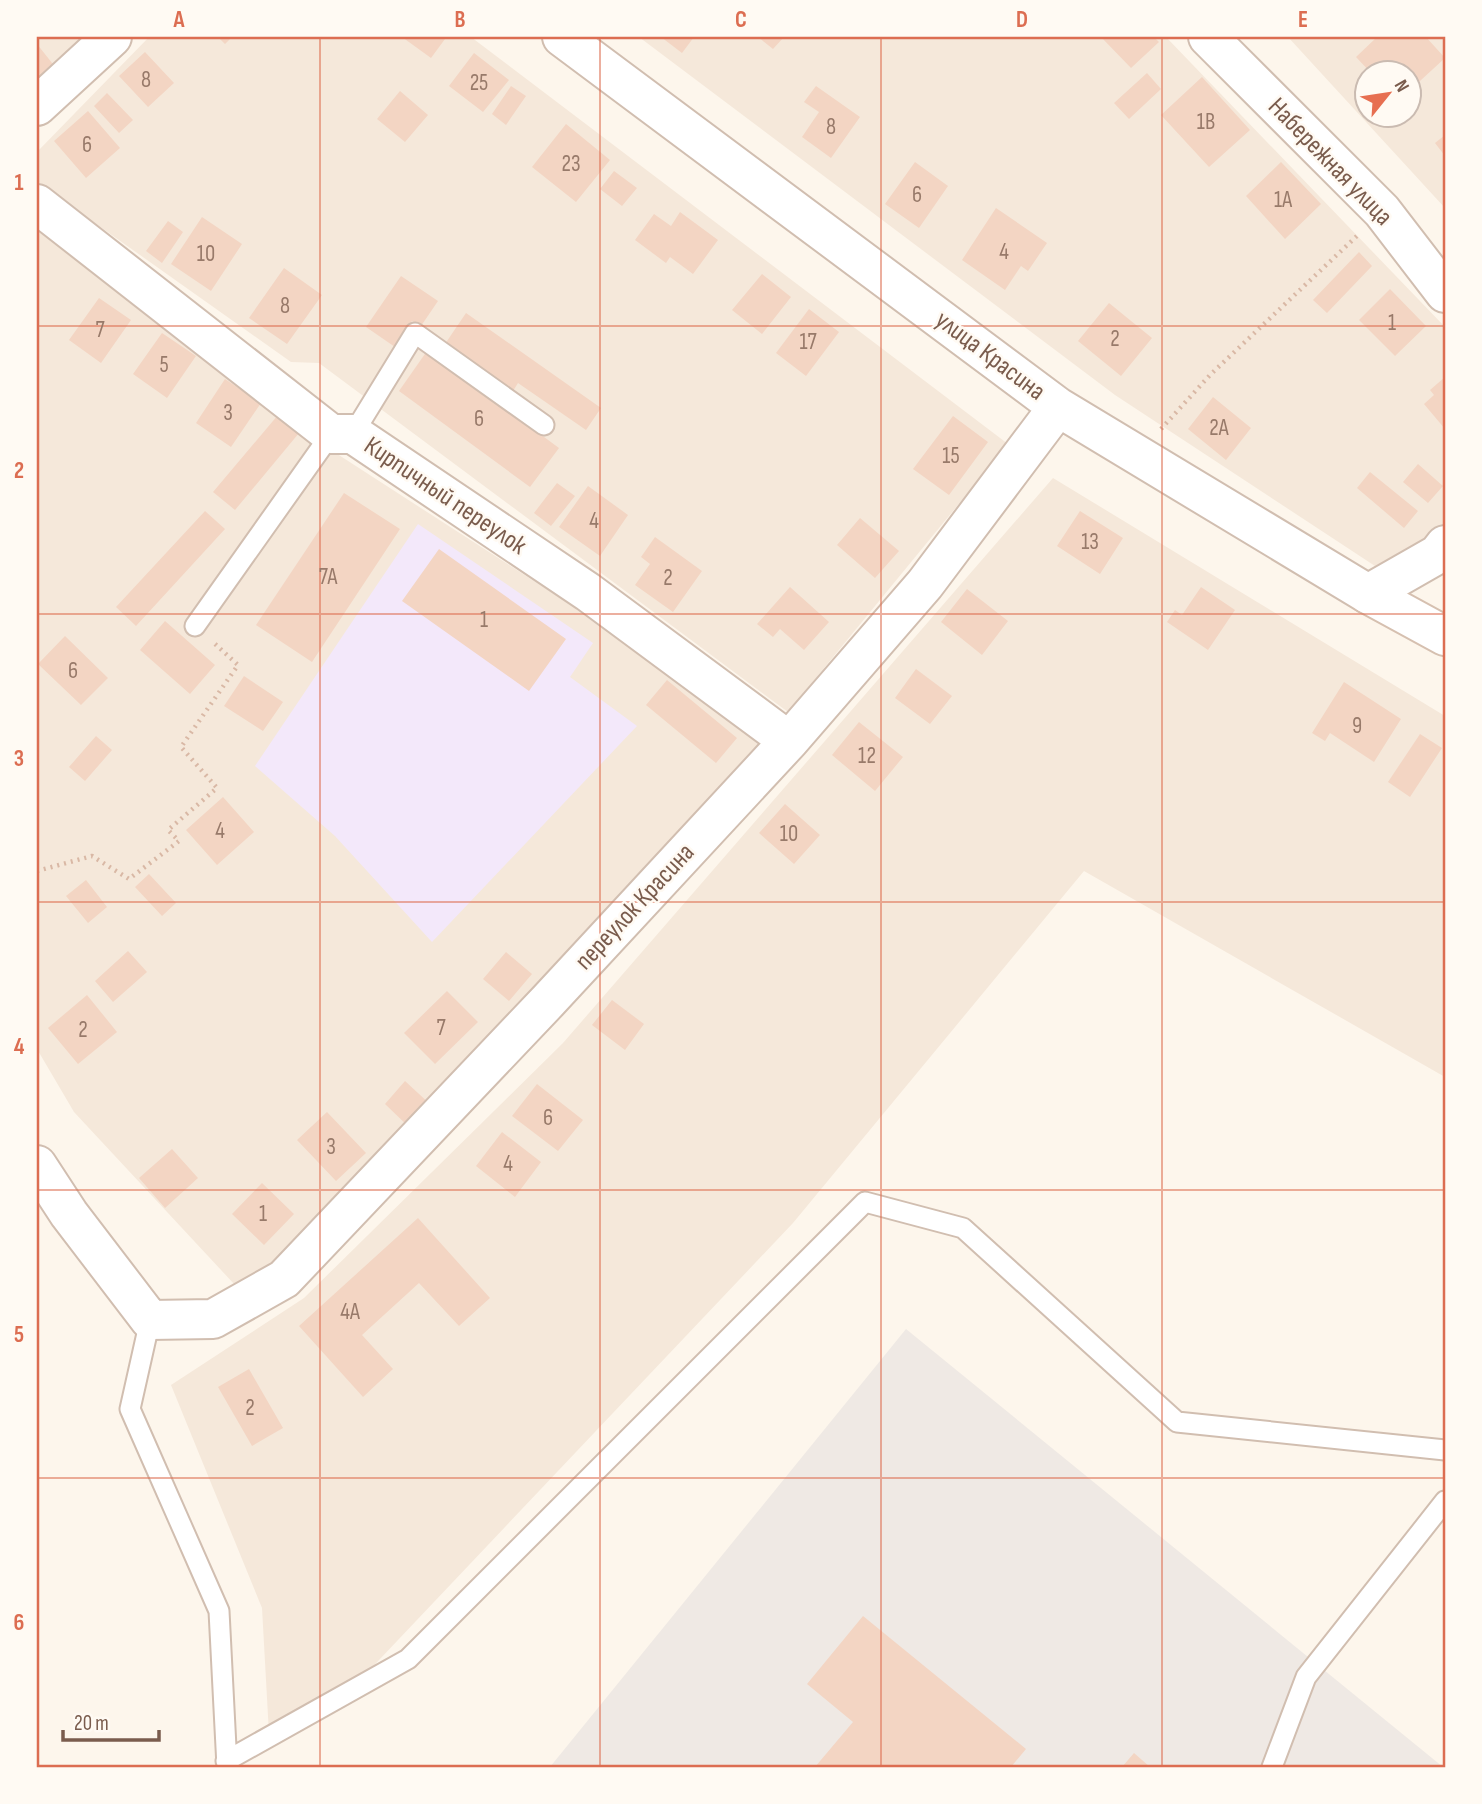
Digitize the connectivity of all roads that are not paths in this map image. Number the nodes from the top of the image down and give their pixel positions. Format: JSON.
{"nodes":[{"id":1,"x":112,"y":37,"type":"edge"},
{"id":2,"x":562,"y":37,"type":"edge"},
{"id":3,"x":1208,"y":37,"type":"edge"},
{"id":4,"x":37,"y":106,"type":"edge"},
{"id":5,"x":37,"y":204,"type":"edge"},
{"id":6,"x":1445,"y":293,"type":"edge"},
{"id":7,"x":1058,"y":407,"type":"junction"},
{"id":8,"x":544,"y":425,"type":"dead end"},
{"id":9,"x":342,"y":434,"type":"junction"},
{"id":10,"x":1445,"y":545,"type":"edge"},
{"id":11,"x":1368,"y":594,"type":"junction"},
{"id":12,"x":195,"y":625,"type":"road end"},
{"id":13,"x":1445,"y":636,"type":"edge"},
{"id":14,"x":789,"y":741,"type":"junction"},
{"id":15,"x":37,"y":1165,"type":"edge"},
{"id":16,"x":150,"y":1320,"type":"junction"},
{"id":17,"x":1445,"y":1450,"type":"edge"},
{"id":18,"x":1445,"y":1502,"type":"edge"},
{"id":19,"x":227,"y":1764,"type":"edge"},
{"id":20,"x":1272,"y":1767,"type":"edge"}],
"edges":[{"from":1,"to":4,"type":"street"},
{"from":2,"to":7,"type":"street","name":"улица Красина"},
{"from":3,"to":6,"type":"street","name":"Набережная улица"},
{"from":5,"to":9,"type":"street","name":"Кирпичный переулок"},
{"from":7,"to":11,"type":"street","name":"улица Красина"},
{"from":7,"to":14,"type":"street","name":"переулок Красина"},
{"from":8,"to":9,"type":"lane"},
{"from":9,"to":12,"type":"lane"},
{"from":9,"to":14,"type":"street","name":"Кирпичный переулок"},
{"from":10,"to":11,"type":"street"},
{"from":11,"to":13,"type":"street","name":"улица Красина"},
{"from":14,"to":16,"type":"street","name":"переулок Красина"},
{"from":15,"to":16,"type":"street"},
{"from":16,"to":19,"type":"lane"},
{"from":17,"to":19,"type":"lane"},
{"from":18,"to":20,"type":"lane"}]}
